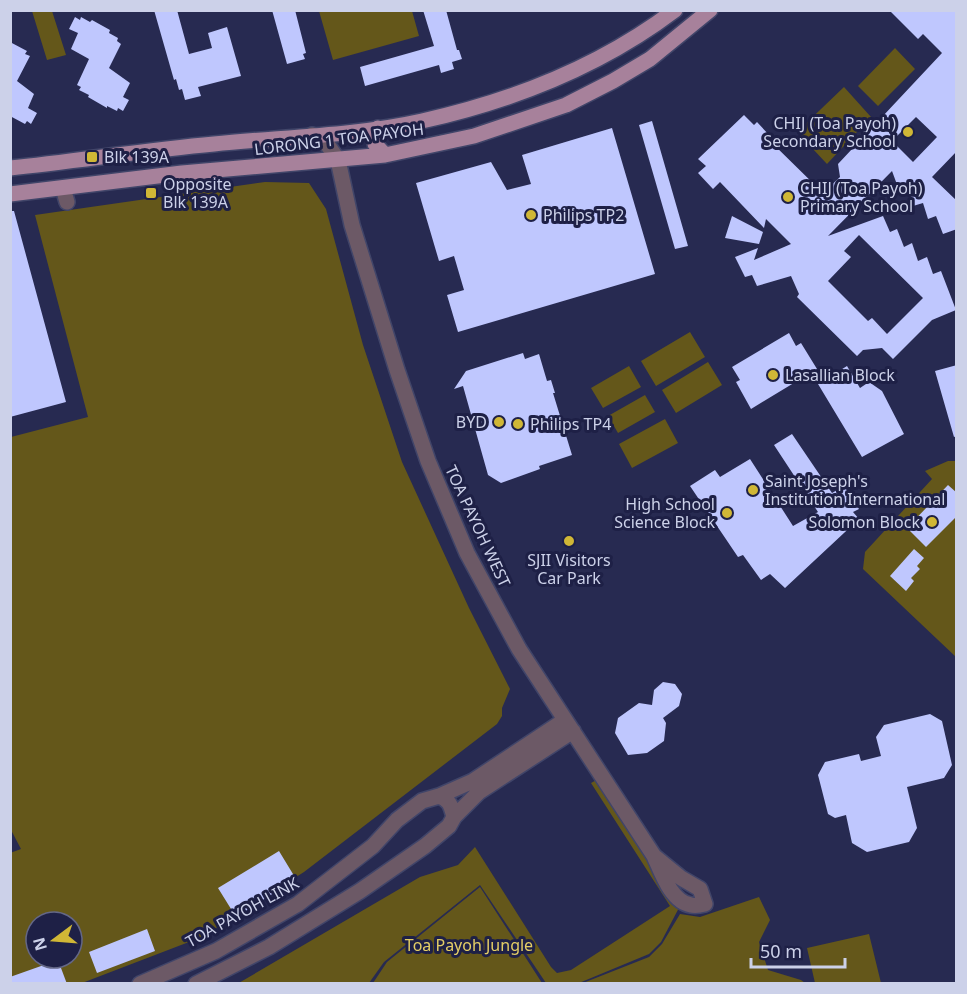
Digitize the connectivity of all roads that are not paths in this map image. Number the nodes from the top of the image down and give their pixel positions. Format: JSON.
{"nodes":[{"id":1,"x":675,"y":10,"type":"edge"},
{"id":2,"x":710,"y":10,"type":"edge"},
{"id":3,"x":378,"y":128,"type":"junction"},
{"id":4,"x":312,"y":135,"type":"junction"},
{"id":5,"x":385,"y":155,"type":"junction"},
{"id":6,"x":338,"y":160,"type":"junction"},
{"id":7,"x":319,"y":162,"type":"junction"},
{"id":8,"x":10,"y":168,"type":"edge"},
{"id":9,"x":341,"y":179,"type":"junction"},
{"id":10,"x":10,"y":194,"type":"edge"},
{"id":11,"x":569,"y":725,"type":"junction"},
{"id":12,"x":439,"y":796,"type":"junction"},
{"id":13,"x":454,"y":817,"type":"junction"},
{"id":14,"x":654,"y":856,"type":"dead end"},
{"id":15,"x":140,"y":984,"type":"edge"},
{"id":16,"x":196,"y":984,"type":"edge"}],
"edges":[{"from":1,"to":3,"type":"main road","name":"LORONG 1 TOA PAYOH"},
{"from":2,"to":5,"type":"main road","name":"LORONG 1 TOA PAYOH"},
{"from":3,"to":4,"type":"main road","name":"LORONG 1 TOA PAYOH"},
{"from":3,"to":5,"type":"main road"},
{"from":4,"to":6,"type":"street"},
{"from":4,"to":8,"type":"main road","name":"LORONG 1 TOA PAYOH"},
{"from":5,"to":6,"type":"main road","name":"LORONG 1 TOA PAYOH"},
{"from":6,"to":7,"type":"main road","name":"LORONG 1 TOA PAYOH"},
{"from":6,"to":9,"type":"street","name":"TOA PAYOH WEST"},
{"from":7,"to":9,"type":"street"},
{"from":7,"to":10,"type":"main road","name":"LORONG 1 TOA PAYOH"},
{"from":9,"to":11,"type":"street","name":"TOA PAYOH WEST"},
{"from":11,"to":12,"type":"street","name":"TOA PAYOH LINK"},
{"from":11,"to":13,"type":"street"},
{"from":11,"to":14,"type":"street","name":"TOA PAYOH WEST"},
{"from":12,"to":13,"type":"street"},
{"from":12,"to":15,"type":"street","name":"TOA PAYOH LINK"},
{"from":13,"to":16,"type":"street"}]}
